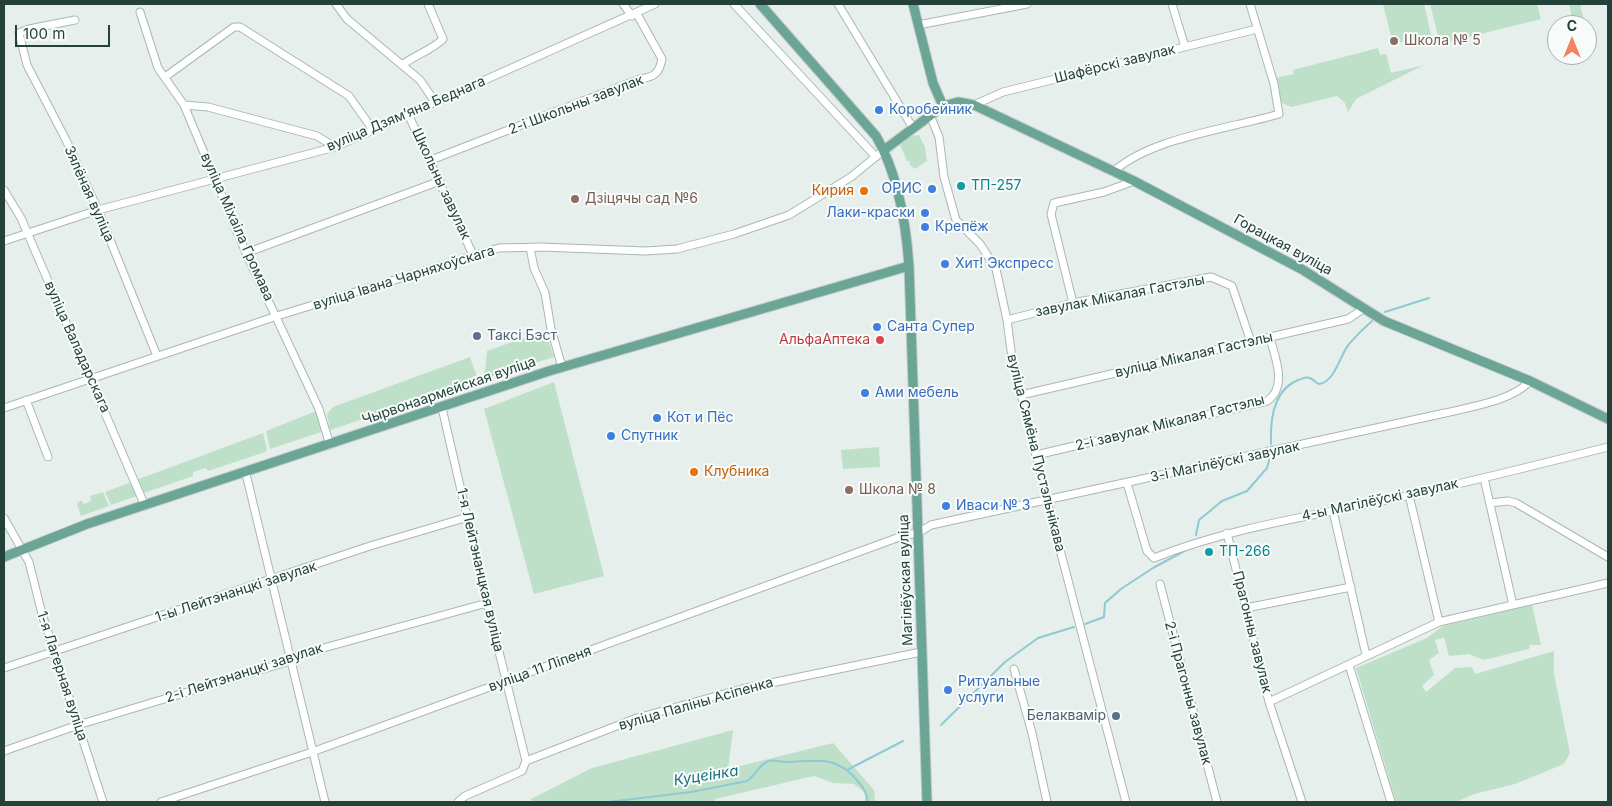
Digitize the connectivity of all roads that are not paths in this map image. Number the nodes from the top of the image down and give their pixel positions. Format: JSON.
{"nodes":[{"id":1,"x":336,"y":4,"type":"edge"},
{"id":2,"x":428,"y":4,"type":"edge"},
{"id":3,"x":623,"y":4,"type":"edge"},
{"id":4,"x":655,"y":4,"type":"edge"},
{"id":5,"x":734,"y":4,"type":"edge"},
{"id":6,"x":760,"y":4,"type":"edge"},
{"id":7,"x":838,"y":4,"type":"edge"},
{"id":8,"x":913,"y":4,"type":"edge"},
{"id":9,"x":1027,"y":4,"type":"edge"},
{"id":10,"x":1172,"y":4,"type":"edge"},
{"id":11,"x":1250,"y":4,"type":"edge"},
{"id":12,"x":140,"y":12,"type":"dead end"},
{"id":13,"x":634,"y":15,"type":"junction"},
{"id":14,"x":75,"y":20,"type":"dead end"},
{"id":15,"x":918,"y":25,"type":"junction"},
{"id":16,"x":1257,"y":29,"type":"junction"},
{"id":17,"x":1185,"y":47,"type":"junction"},
{"id":18,"x":402,"y":65,"type":"junction"},
{"id":19,"x":165,"y":77,"type":"junction"},
{"id":20,"x":435,"y":102,"type":"junction"},
{"id":21,"x":184,"y":104,"type":"junction"},
{"id":22,"x":974,"y":105,"type":"junction"},
{"id":23,"x":943,"y":106,"type":"junction"},
{"id":24,"x":408,"y":114,"type":"junction"},
{"id":25,"x":930,"y":115,"type":"junction"},
{"id":26,"x":913,"y":128,"type":"junction"},
{"id":27,"x":373,"y":130,"type":"junction"},
{"id":28,"x":334,"y":147,"type":"junction"},
{"id":29,"x":884,"y":150,"type":"junction"},
{"id":30,"x":876,"y":158,"type":"junction"},
{"id":31,"x":431,"y":160,"type":"junction"},
{"id":32,"x":1113,"y":172,"type":"junction"},
{"id":33,"x":214,"y":178,"type":"junction"},
{"id":34,"x":440,"y":181,"type":"junction"},
{"id":35,"x":1134,"y":181,"type":"junction"},
{"id":36,"x":4,"y":190,"type":"edge"},
{"id":37,"x":98,"y":210,"type":"junction"},
{"id":38,"x":27,"y":234,"type":"junction"},
{"id":39,"x":4,"y":241,"type":"edge"},
{"id":40,"x":530,"y":247,"type":"junction"},
{"id":41,"x":246,"y":252,"type":"junction"},
{"id":42,"x":473,"y":255,"type":"junction"},
{"id":43,"x":909,"y":266,"type":"junction"},
{"id":44,"x":1073,"y":304,"type":"junction"},
{"id":45,"x":1363,"y":309,"type":"junction"},
{"id":46,"x":277,"y":316,"type":"junction"},
{"id":47,"x":1007,"y":320,"type":"junction"},
{"id":48,"x":1270,"y":338,"type":"junction"},
{"id":49,"x":1251,"y":342,"type":"junction"},
{"id":50,"x":157,"y":356,"type":"junction"},
{"id":51,"x":562,"y":367,"type":"junction"},
{"id":52,"x":91,"y":378,"type":"junction"},
{"id":53,"x":1530,"y":381,"type":"junction"},
{"id":54,"x":1021,"y":395,"type":"junction"},
{"id":55,"x":26,"y":400,"type":"junction"},
{"id":56,"x":4,"y":408,"type":"edge"},
{"id":57,"x":442,"y":408,"type":"junction"},
{"id":58,"x":1608,"y":419,"type":"edge"},
{"id":59,"x":330,"y":445,"type":"junction"},
{"id":60,"x":1608,"y":447,"type":"edge"},
{"id":61,"x":1036,"y":455,"type":"junction"},
{"id":62,"x":48,"y":457,"type":"dead end"},
{"id":63,"x":246,"y":474,"type":"junction"},
{"id":64,"x":1484,"y":478,"type":"junction"},
{"id":65,"x":1127,"y":483,"type":"junction"},
{"id":66,"x":1409,"y":495,"type":"junction"},
{"id":67,"x":1046,"y":500,"type":"junction"},
{"id":68,"x":1490,"y":503,"type":"junction"},
{"id":69,"x":145,"y":506,"type":"junction"},
{"id":70,"x":1333,"y":511,"type":"junction"},
{"id":71,"x":468,"y":517,"type":"junction"},
{"id":72,"x":4,"y":518,"type":"edge"},
{"id":73,"x":1227,"y":533,"type":"junction"},
{"id":74,"x":918,"y":534,"type":"junction"},
{"id":75,"x":22,"y":550,"type":"junction"},
{"id":76,"x":4,"y":557,"type":"edge"},
{"id":77,"x":1608,"y":557,"type":"edge"},
{"id":78,"x":272,"y":580,"type":"junction"},
{"id":79,"x":1608,"y":583,"type":"edge"},
{"id":80,"x":1160,"y":584,"type":"dead end"},
{"id":81,"x":1351,"y":587,"type":"junction"},
{"id":82,"x":487,"y":603,"type":"junction"},
{"id":83,"x":1513,"y":605,"type":"junction"},
{"id":84,"x":1246,"y":608,"type":"junction"},
{"id":85,"x":1439,"y":622,"type":"junction"},
{"id":86,"x":54,"y":652,"type":"junction"},
{"id":87,"x":921,"y":652,"type":"junction"},
{"id":88,"x":1366,"y":655,"type":"junction"},
{"id":89,"x":290,"y":661,"type":"junction"},
{"id":90,"x":1349,"y":665,"type":"junction"},
{"id":91,"x":4,"y":668,"type":"edge"},
{"id":92,"x":1014,"y":669,"type":"dead end"},
{"id":93,"x":507,"y":681,"type":"junction"},
{"id":94,"x":1269,"y":702,"type":"junction"},
{"id":95,"x":78,"y":725,"type":"junction"},
{"id":96,"x":4,"y":750,"type":"edge"},
{"id":97,"x":312,"y":752,"type":"junction"},
{"id":98,"x":526,"y":761,"type":"junction"},
{"id":99,"x":103,"y":802,"type":"edge"},
{"id":100,"x":161,"y":802,"type":"edge"},
{"id":101,"x":325,"y":802,"type":"edge"},
{"id":102,"x":458,"y":802,"type":"edge"},
{"id":103,"x":927,"y":802,"type":"edge"},
{"id":104,"x":1047,"y":802,"type":"edge"},
{"id":105,"x":1126,"y":802,"type":"edge"},
{"id":106,"x":1217,"y":802,"type":"edge"},
{"id":107,"x":1302,"y":802,"type":"edge"},
{"id":108,"x":1390,"y":802,"type":"edge"}],
"edges":[{"from":1,"to":18,"type":"street"},
{"from":2,"to":18,"type":"street"},
{"from":3,"to":13,"type":"street"},
{"from":4,"to":13,"type":"street","name":"вуліца Дзямʼяна Беднага"},
{"from":5,"to":30,"type":"street"},
{"from":6,"to":29,"type":"main road","name":"Магілёўская вуліца"},
{"from":7,"to":26,"type":"street"},
{"from":8,"to":15,"type":"main road"},
{"from":9,"to":15,"type":"street"},
{"from":10,"to":17,"type":"street"},
{"from":11,"to":16,"type":"street"},
{"from":12,"to":19,"type":"street","name":"вуліца Міхаіла Громава"},
{"from":13,"to":20,"type":"street","name":"вуліца Дзямʼяна Беднага"},
{"from":13,"to":31,"type":"street","name":"2-і Школьны завулак"},
{"from":14,"to":37,"type":"street","name":"Зялёная вуліца"},
{"from":15,"to":23,"type":"main road"},
{"from":16,"to":17,"type":"street","name":"Шафёрскі завулак"},
{"from":16,"to":32,"type":"street"},
{"from":17,"to":22,"type":"street","name":"Шафёрскі завулак"},
{"from":18,"to":20,"type":"street"},
{"from":19,"to":21,"type":"street","name":"вуліца Міхаіла Громава"},
{"from":19,"to":27,"type":"street"},
{"from":20,"to":24,"type":"street","name":"вуліца Дзямʼяна Беднага"},
{"from":21,"to":28,"type":"street"},
{"from":21,"to":33,"type":"street","name":"вуліца Міхаіла Громава"},
{"from":22,"to":23,"type":"main road","name":"Горацкая вуліца"},
{"from":22,"to":32,"type":"main road","name":"Горацкая вуліца"},
{"from":23,"to":25,"type":"main road"},
{"from":24,"to":27,"type":"street","name":"вуліца Дзямʼяна Беднага"},
{"from":24,"to":31,"type":"street","name":"Школьны завулак"},
{"from":25,"to":26,"type":"main road"},
{"from":25,"to":47,"type":"street","name":"вуліца Сямёна Пустэльнікава"},
{"from":26,"to":29,"type":"main road"},
{"from":27,"to":28,"type":"street","name":"вуліца Дзямʼяна Беднага"},
{"from":28,"to":33,"type":"street","name":"вуліца Дзямʼяна Беднага"},
{"from":29,"to":30,"type":"street","name":"вуліца Івана Чарняхоўскага"},
{"from":29,"to":43,"type":"main road","name":"Магілёўская вуліца"},
{"from":30,"to":40,"type":"street","name":"вуліца Івана Чарняхоўскага"},
{"from":31,"to":34,"type":"street","name":"Школьны завулак"},
{"from":32,"to":35,"type":"main road","name":"Горацкая вуліца"},
{"from":33,"to":37,"type":"street","name":"вуліца Дзямʼяна Беднага"},
{"from":33,"to":41,"type":"street","name":"вуліца Міхаіла Громава"},
{"from":34,"to":41,"type":"street"},
{"from":34,"to":42,"type":"street","name":"Школьны завулак"},
{"from":35,"to":44,"type":"street"},
{"from":35,"to":45,"type":"main road","name":"Горацкая вуліца"},
{"from":36,"to":38,"type":"street","name":"вуліца Валадарскага"},
{"from":37,"to":38,"type":"street","name":"вуліца Дзямʼяна Беднага"},
{"from":37,"to":50,"type":"street","name":"Зялёная вуліца"},
{"from":38,"to":39,"type":"street","name":"вуліца Дзямʼяна Беднага"},
{"from":38,"to":52,"type":"street","name":"вуліца Валадарскага"},
{"from":40,"to":42,"type":"street","name":"вуліца Івана Чарняхоўскага"},
{"from":40,"to":51,"type":"street"},
{"from":41,"to":46,"type":"street","name":"вуліца Міхаіла Громава"},
{"from":42,"to":46,"type":"street","name":"вуліца Івана Чарняхоўскага"},
{"from":43,"to":51,"type":"main road","name":"Чырвонаармейская вуліца"},
{"from":43,"to":74,"type":"main road","name":"Магілёўская вуліца"},
{"from":44,"to":47,"type":"street","name":"завулак Мікалая Гастэлы"},
{"from":44,"to":49,"type":"street","name":"завулак Мікалая Гастэлы"},
{"from":45,"to":48,"type":"street","name":"вуліца Мікалая Гастэлы"},
{"from":45,"to":53,"type":"main road","name":"Горацкая вуліца"},
{"from":46,"to":50,"type":"street","name":"вуліца Івана Чарняхоўскага"},
{"from":46,"to":59,"type":"street","name":"вуліца Міхаіла Громава"},
{"from":47,"to":54,"type":"street","name":"вуліца Сямёна Пустэльнікава"},
{"from":48,"to":49,"type":"street","name":"вуліца Мікалая Гастэлы"},
{"from":48,"to":61,"type":"street","name":"2-і завулак Мікалая Гастэлы"},
{"from":49,"to":54,"type":"street","name":"вуліца Мікалая Гастэлы"},
{"from":50,"to":52,"type":"street","name":"вуліца Івана Чарняхоўскага"},
{"from":51,"to":57,"type":"main road","name":"Чырвонаармейская вуліца"},
{"from":52,"to":55,"type":"street","name":"вуліца Івана Чарняхоўскага"},
{"from":52,"to":69,"type":"street","name":"вуліца Валадарскага"},
{"from":53,"to":58,"type":"main road","name":"Горацкая вуліца"},
{"from":53,"to":65,"type":"street","name":"3-і Магілёўскі завулак"},
{"from":54,"to":61,"type":"street","name":"вуліца Сямёна Пустэльнікава"},
{"from":55,"to":56,"type":"street","name":"вуліца Івана Чарняхоўскага"},
{"from":55,"to":62,"type":"street"},
{"from":57,"to":59,"type":"main road","name":"Чырвонаармейская вуліца"},
{"from":57,"to":71,"type":"street","name":"1-я Лейтэнанцкая вуліца"},
{"from":59,"to":63,"type":"main road","name":"Чырвонаармейская вуліца"},
{"from":60,"to":64,"type":"street","name":"4-ы Магілёўскі завулак"},
{"from":61,"to":67,"type":"street","name":"вуліца Сямёна Пустэльнікава"},
{"from":63,"to":69,"type":"main road","name":"Чырвонаармейская вуліца"},
{"from":63,"to":78,"type":"street"},
{"from":64,"to":66,"type":"street","name":"4-ы Магілёўскі завулак"},
{"from":64,"to":68,"type":"street"},
{"from":65,"to":67,"type":"street","name":"3-і Магілёўскі завулак"},
{"from":65,"to":73,"type":"street","name":"4-ы Магілёўскі завулак"},
{"from":66,"to":70,"type":"street","name":"4-ы Магілёўскі завулак"},
{"from":66,"to":85,"type":"street"},
{"from":67,"to":74,"type":"street","name":"3-і Магілёўскі завулак"},
{"from":67,"to":105,"type":"street","name":"вуліца Сямёна Пустэльнікава"},
{"from":68,"to":77,"type":"street"},
{"from":68,"to":83,"type":"street"},
{"from":69,"to":75,"type":"main road","name":"Чырвонаармейская вуліца"},
{"from":70,"to":73,"type":"street","name":"4-ы Магілёўскі завулак"},
{"from":70,"to":81,"type":"street"},
{"from":71,"to":78,"type":"street","name":"1-ы Лейтэнанцкі завулак"},
{"from":71,"to":82,"type":"street","name":"1-я Лейтэнанцкая вуліца"},
{"from":72,"to":75,"type":"street","name":"1-я Лагерная вуліца"},
{"from":73,"to":84,"type":"street","name":"Прагонны завулак"},
{"from":74,"to":87,"type":"main road","name":"Магілёўская вуліца"},
{"from":74,"to":93,"type":"street","name":"вуліца 11 Ліпеня"},
{"from":75,"to":76,"type":"main road","name":"Чырвонаармейская вуліца"},
{"from":75,"to":86,"type":"street","name":"1-я Лагерная вуліца"},
{"from":78,"to":86,"type":"street","name":"1-ы Лейтэнанцкі завулак"},
{"from":78,"to":89,"type":"street"},
{"from":79,"to":83,"type":"street"},
{"from":80,"to":106,"type":"street","name":"2-і Прагонны завулак"},
{"from":81,"to":84,"type":"street"},
{"from":81,"to":88,"type":"street"},
{"from":82,"to":89,"type":"street","name":"2-і Лейтэнанцкі завулак"},
{"from":82,"to":93,"type":"street","name":"1-я Лейтэнанцкая вуліца"},
{"from":83,"to":85,"type":"street"},
{"from":84,"to":94,"type":"street","name":"Прагонны завулак"},
{"from":85,"to":88,"type":"street"},
{"from":86,"to":91,"type":"street","name":"1-ы Лейтэнанцкі завулак"},
{"from":86,"to":95,"type":"street","name":"1-я Лагерная вуліца"},
{"from":87,"to":98,"type":"street","name":"вуліца Паліны Асіпенка"},
{"from":87,"to":103,"type":"main road","name":"Магілёўская вуліца"},
{"from":88,"to":90,"type":"street"},
{"from":89,"to":95,"type":"street","name":"2-і Лейтэнанцкі завулак"},
{"from":89,"to":97,"type":"street"},
{"from":90,"to":94,"type":"street"},
{"from":90,"to":108,"type":"street"},
{"from":92,"to":104,"type":"street"},
{"from":93,"to":97,"type":"street","name":"вуліца 11 Ліпеня"},
{"from":93,"to":98,"type":"street","name":"1-я Лейтэнанцкая вуліца"},
{"from":94,"to":107,"type":"street","name":"Прагонны завулак"},
{"from":95,"to":96,"type":"street","name":"2-і Лейтэнанцкі завулак"},
{"from":95,"to":99,"type":"street","name":"1-я Лагерная вуліца"},
{"from":97,"to":100,"type":"street","name":"вуліца 11 Ліпеня"},
{"from":97,"to":101,"type":"street"},
{"from":98,"to":102,"type":"street","name":"вуліца Паліны Асіпенка"}]}
